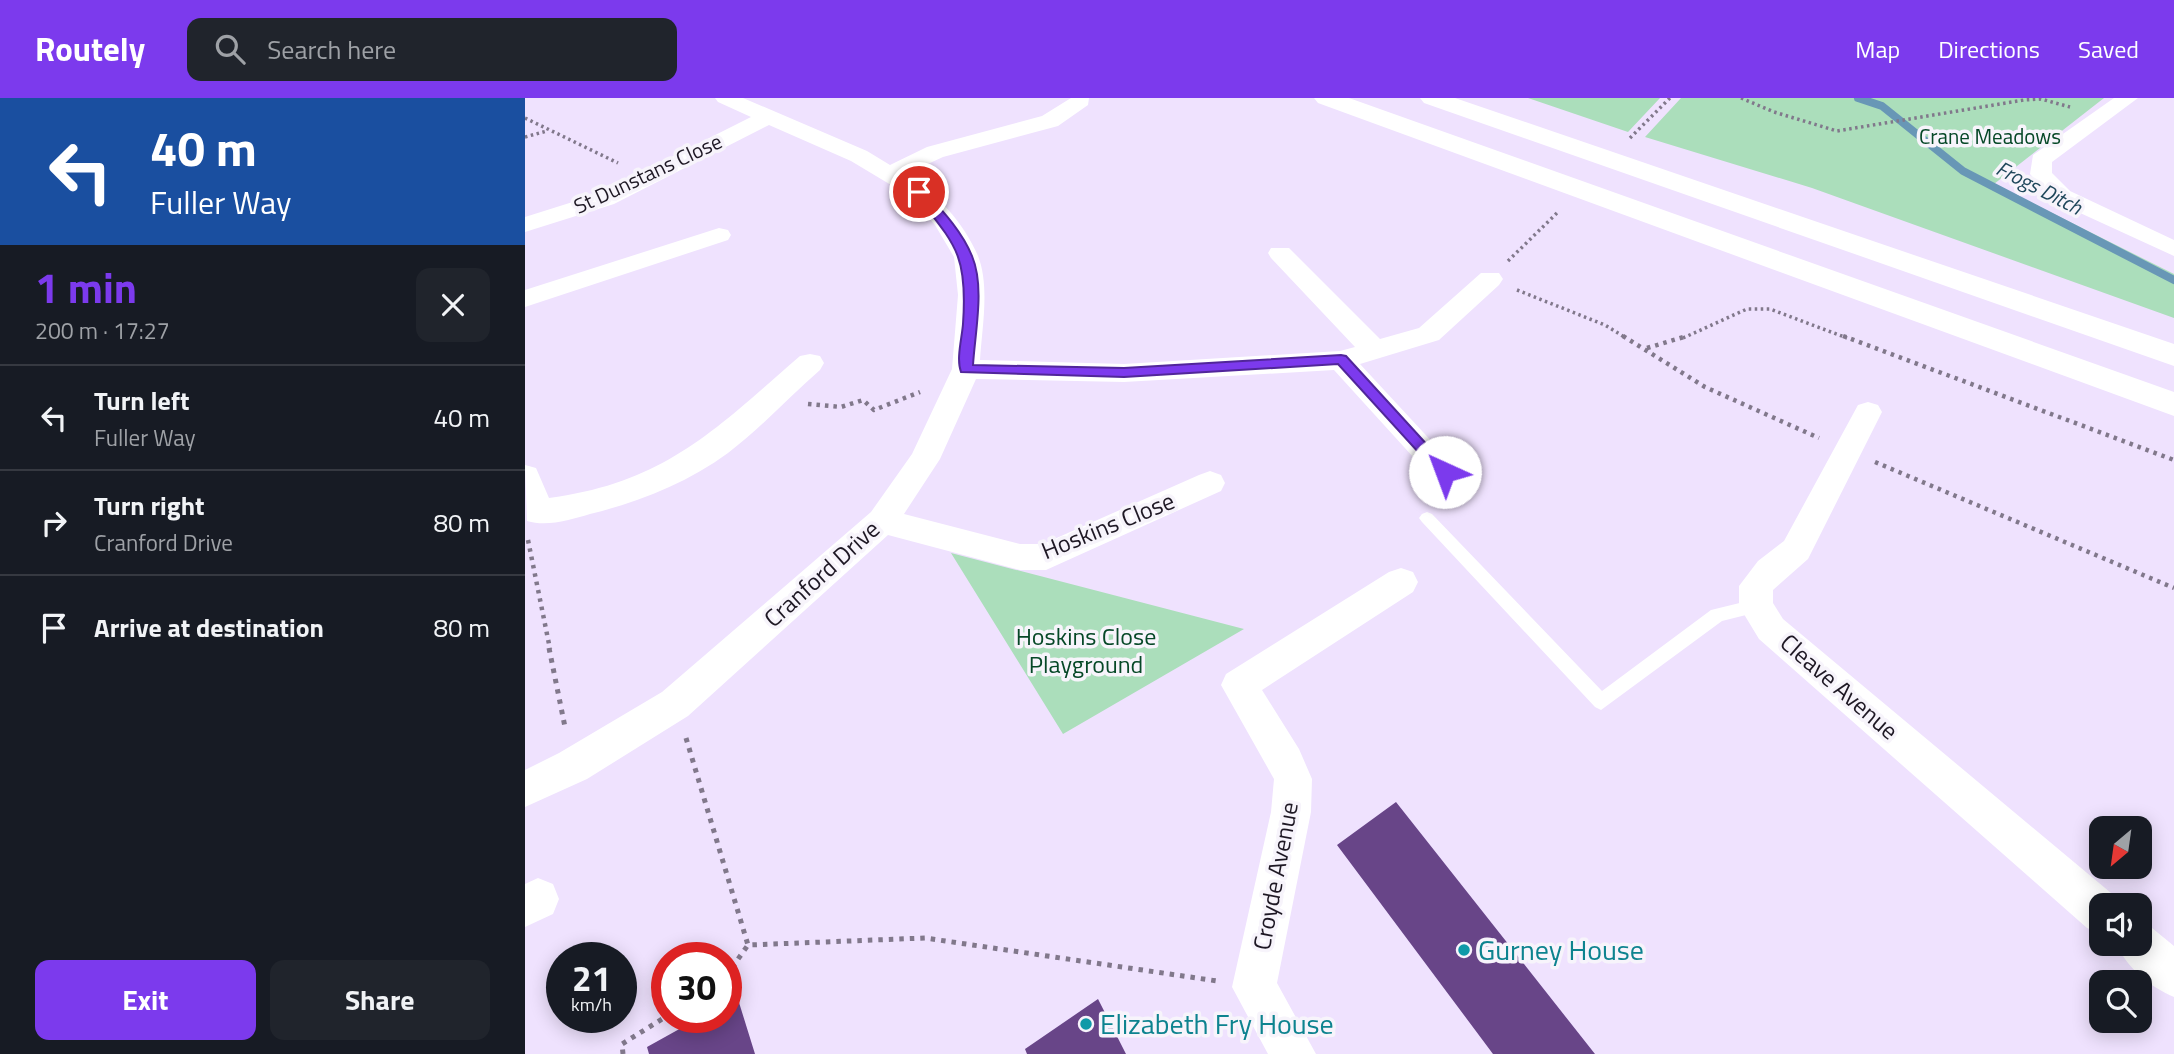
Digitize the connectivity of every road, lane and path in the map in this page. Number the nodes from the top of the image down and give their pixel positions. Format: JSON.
{"nodes":[{"id":1,"x":725,"y":98,"type":"edge"},
{"id":2,"x":1326,"y":98,"type":"edge"},
{"id":3,"x":1432,"y":98,"type":"edge"},
{"id":4,"x":1670,"y":98,"type":"edge"},
{"id":5,"x":1741,"y":98,"type":"edge"},
{"id":6,"x":2128,"y":98,"type":"edge"},
{"id":7,"x":2041,"y":99,"type":"edge"},
{"id":8,"x":1081,"y":101,"type":"dead end"},
{"id":9,"x":768,"y":117,"type":"junction"},
{"id":10,"x":525,"y":118,"type":"edge"},
{"id":11,"x":547,"y":131,"type":"junction"},
{"id":12,"x":525,"y":137,"type":"edge"},
{"id":13,"x":1630,"y":139,"type":"dead end"},
{"id":14,"x":891,"y":173,"type":"junction"},
{"id":15,"x":647,"y":178,"type":"junction"},
{"id":16,"x":1557,"y":213,"type":"dead end"},
{"id":17,"x":525,"y":225,"type":"edge"},
{"id":18,"x":719,"y":235,"type":"dead end"},
{"id":19,"x":2174,"y":248,"type":"edge"},
{"id":20,"x":1280,"y":253,"type":"dead end"},
{"id":21,"x":1490,"y":279,"type":"joint"},
{"id":22,"x":525,"y":299,"type":"edge"},
{"id":23,"x":1647,"y":348,"type":"dead end"},
{"id":24,"x":1374,"y":350,"type":"junction"},
{"id":25,"x":2174,"y":355,"type":"edge"},
{"id":26,"x":1341,"y":360,"type":"junction"},
{"id":27,"x":810,"y":363,"type":"dead end"},
{"id":28,"x":964,"y":375,"type":"junction"},
{"id":29,"x":766,"y":401,"type":"junction"},
{"id":30,"x":2174,"y":404,"type":"edge"},
{"id":31,"x":1868,"y":412,"type":"dead end"},
{"id":32,"x":2174,"y":460,"type":"edge"},
{"id":33,"x":1445,"y":472,"type":"dead end"},
{"id":34,"x":525,"y":475,"type":"edge"},
{"id":35,"x":1210,"y":483,"type":"dead end"},
{"id":36,"x":538,"y":512,"type":"junction"},
{"id":37,"x":1427,"y":518,"type":"dead end"},
{"id":38,"x":882,"y":521,"type":"junction"},
{"id":39,"x":1401,"y":582,"type":"dead end"},
{"id":40,"x":1756,"y":606,"type":"junction"},
{"id":41,"x":675,"y":704,"type":"junction"},
{"id":42,"x":573,"y":766,"type":"junction"},
{"id":43,"x":525,"y":789,"type":"edge"},
{"id":44,"x":2089,"y":902,"type":"edge"},
{"id":45,"x":748,"y":945,"type":"junction"},
{"id":46,"x":742,"y":953,"type":"edge"},
{"id":47,"x":2152,"y":956,"type":"edge"},
{"id":48,"x":2174,"y":975,"type":"edge"},
{"id":49,"x":1254,"y":987,"type":"junction"},
{"id":50,"x":651,"y":1026,"type":"edge"},
{"id":51,"x":623,"y":1054,"type":"edge"},
{"id":52,"x":1293,"y":1054,"type":"edge"}],
"edges":[{"from":1,"to":9,"type":"street","name":"Cranford Drive"},
{"from":2,"to":30,"type":"highway"},
{"from":3,"to":25,"type":"highway"},
{"from":4,"to":13,"type":"path"},
{"from":5,"to":7,"type":"path"},
{"from":6,"to":19,"type":"street"},
{"from":8,"to":14,"type":"street"},
{"from":9,"to":14,"type":"street","name":"Cranford Drive"},
{"from":9,"to":15,"type":"street","name":"St Dunstans Close"},
{"from":10,"to":11,"type":"path"},
{"from":11,"to":12,"type":"path"},
{"from":11,"to":15,"type":"path"},
{"from":14,"to":28,"type":"street","name":"Cranford Drive"},
{"from":15,"to":17,"type":"street","name":"St Dunstans Close"},
{"from":16,"to":21,"type":"path"},
{"from":18,"to":22,"type":"street"},
{"from":20,"to":24,"type":"street"},
{"from":21,"to":24,"type":"street"},
{"from":23,"to":32,"type":"path"},
{"from":24,"to":26,"type":"street"},
{"from":26,"to":28,"type":"street"},
{"from":26,"to":33,"type":"street"},
{"from":27,"to":29,"type":"street"},
{"from":28,"to":29,"type":"path"},
{"from":28,"to":38,"type":"street","name":"Cranford Drive"},
{"from":29,"to":36,"type":"street"},
{"from":31,"to":40,"type":"street"},
{"from":34,"to":36,"type":"street"},
{"from":35,"to":38,"type":"street","name":"Hoskins Close"},
{"from":36,"to":42,"type":"path"},
{"from":37,"to":40,"type":"lane"},
{"from":38,"to":41,"type":"street","name":"Cranford Drive"},
{"from":39,"to":49,"type":"street","name":"Croyde Avenue"},
{"from":40,"to":44,"type":"street","name":"Cleave Avenue"},
{"from":41,"to":42,"type":"street","name":"Cranford Drive"},
{"from":41,"to":45,"type":"path"},
{"from":42,"to":43,"type":"street","name":"Cranford Drive"},
{"from":45,"to":46,"type":"path"},
{"from":45,"to":49,"type":"path"},
{"from":47,"to":48,"type":"street"},
{"from":49,"to":52,"type":"street"},
{"from":50,"to":51,"type":"path"}]}
